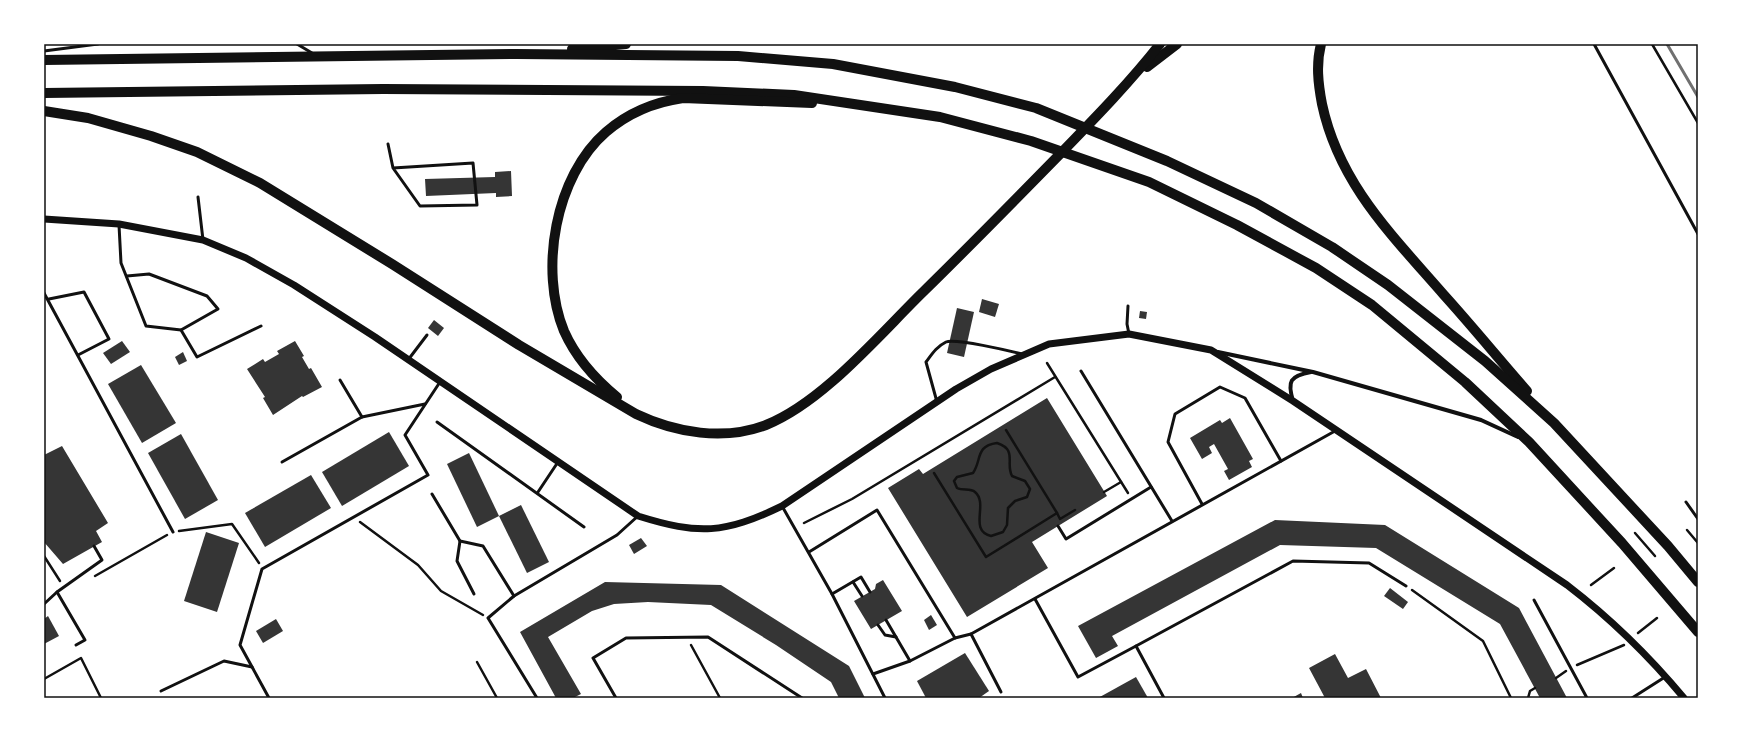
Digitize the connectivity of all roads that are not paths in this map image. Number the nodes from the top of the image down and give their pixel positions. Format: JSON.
{"nodes":[{"id":1,"x":98,"y":44,"type":"edge"},
{"id":2,"x":297,"y":44,"type":"edge"},
{"id":3,"x":626,"y":44,"type":"edge"},
{"id":4,"x":1160,"y":44,"type":"edge"},
{"id":5,"x":1177,"y":44,"type":"edge"},
{"id":6,"x":1321,"y":44,"type":"edge"},
{"id":7,"x":1594,"y":44,"type":"edge"},
{"id":8,"x":44,"y":51,"type":"edge"},
{"id":9,"x":517,"y":54,"type":"junction"},
{"id":10,"x":320,"y":57,"type":"junction"},
{"id":11,"x":44,"y":60,"type":"edge"},
{"id":12,"x":1133,"y":78,"type":"junction"},
{"id":13,"x":44,"y":93,"type":"edge"},
{"id":14,"x":872,"y":105,"type":"junction"},
{"id":15,"x":44,"y":111,"type":"edge"},
{"id":16,"x":388,"y":144,"type":"dead end"},
{"id":17,"x":393,"y":168,"type":"junction"},
{"id":18,"x":198,"y":197,"type":"dead end"},
{"id":19,"x":44,"y":218,"type":"edge"},
{"id":20,"x":119,"y":224,"type":"junction"},
{"id":21,"x":1698,"y":234,"type":"edge"},
{"id":22,"x":204,"y":240,"type":"junction"},
{"id":23,"x":127,"y":276,"type":"junction"},
{"id":24,"x":44,"y":293,"type":"edge"},
{"id":25,"x":48,"y":299,"type":"junction"},
{"id":26,"x":1128,"y":306,"type":"dead end"},
{"id":27,"x":261,"y":326,"type":"dead end"},
{"id":28,"x":181,"y":330,"type":"junction"},
{"id":29,"x":1129,"y":334,"type":"junction"},
{"id":30,"x":427,"y":335,"type":"dead end"},
{"id":31,"x":1211,"y":350,"type":"junction"},
{"id":32,"x":1023,"y":354,"type":"junction"},
{"id":33,"x":78,"y":355,"type":"junction"},
{"id":34,"x":408,"y":360,"type":"junction"},
{"id":35,"x":1081,"y":371,"type":"dead end"},
{"id":36,"x":1313,"y":372,"type":"junction"},
{"id":37,"x":340,"y":380,"type":"dead end"},
{"id":38,"x":440,"y":382,"type":"junction"},
{"id":39,"x":1293,"y":401,"type":"junction"},
{"id":40,"x":937,"y":402,"type":"junction"},
{"id":41,"x":425,"y":404,"type":"junction"},
{"id":42,"x":636,"y":414,"type":"junction"},
{"id":43,"x":362,"y":417,"type":"junction"},
{"id":44,"x":437,"y":422,"type":"dead end"},
{"id":45,"x":1554,"y":423,"type":"junction"},
{"id":46,"x":1335,"y":432,"type":"junction"},
{"id":47,"x":1529,"y":442,"type":"junction"},
{"id":48,"x":1281,"y":461,"type":"junction"},
{"id":49,"x":282,"y":462,"type":"dead end"},
{"id":50,"x":558,"y":462,"type":"junction"},
{"id":51,"x":1151,"y":487,"type":"junction"},
{"id":52,"x":538,"y":492,"type":"junction"},
{"id":53,"x":432,"y":494,"type":"dead end"},
{"id":54,"x":1686,"y":502,"type":"dead end"},
{"id":55,"x":1202,"y":504,"type":"junction"},
{"id":56,"x":782,"y":506,"type":"junction"},
{"id":57,"x":638,"y":516,"type":"junction"},
{"id":58,"x":1698,"y":519,"type":"edge"},
{"id":59,"x":1172,"y":521,"type":"junction"},
{"id":60,"x":1058,"y":526,"type":"dead end"},
{"id":61,"x":584,"y":527,"type":"dead end"},
{"id":62,"x":173,"y":532,"type":"road end"},
{"id":63,"x":460,"y":542,"type":"junction"},
{"id":64,"x":94,"y":546,"type":"dead end"},
{"id":65,"x":809,"y":552,"type":"junction"},
{"id":66,"x":854,"y":582,"type":"junction"},
{"id":67,"x":1698,"y":582,"type":"edge"},
{"id":68,"x":1406,"y":586,"type":"road end"},
{"id":69,"x":57,"y":592,"type":"junction"},
{"id":70,"x":870,"y":592,"type":"dead end"},
{"id":71,"x":474,"y":594,"type":"dead end"},
{"id":72,"x":832,"y":594,"type":"junction"},
{"id":73,"x":514,"y":596,"type":"junction"},
{"id":74,"x":862,"y":596,"type":"dead end"},
{"id":75,"x":1034,"y":599,"type":"junction"},
{"id":76,"x":1534,"y":600,"type":"dead end"},
{"id":77,"x":44,"y":604,"type":"edge"},
{"id":78,"x":886,"y":620,"type":"dead end"},
{"id":79,"x":878,"y":625,"type":"dead end"},
{"id":80,"x":1698,"y":632,"type":"edge"},
{"id":81,"x":971,"y":634,"type":"junction"},
{"id":82,"x":896,"y":637,"type":"junction"},
{"id":83,"x":955,"y":638,"type":"junction"},
{"id":84,"x":76,"y":645,"type":"dead end"},
{"id":85,"x":1136,"y":646,"type":"junction"},
{"id":86,"x":910,"y":661,"type":"junction"},
{"id":87,"x":252,"y":667,"type":"junction"},
{"id":88,"x":872,"y":674,"type":"junction"},
{"id":89,"x":1666,"y":676,"type":"junction"},
{"id":90,"x":161,"y":691,"type":"dead end"},
{"id":91,"x":1001,"y":692,"type":"dead end"},
{"id":92,"x":269,"y":698,"type":"edge"},
{"id":93,"x":537,"y":698,"type":"edge"},
{"id":94,"x":616,"y":698,"type":"edge"},
{"id":95,"x":802,"y":698,"type":"edge"},
{"id":96,"x":885,"y":698,"type":"edge"},
{"id":97,"x":1164,"y":698,"type":"edge"},
{"id":98,"x":1587,"y":698,"type":"edge"},
{"id":99,"x":1632,"y":698,"type":"edge"},
{"id":100,"x":1684,"y":698,"type":"edge"}],
"edges":[{"from":1,"to":8,"type":"lane"},
{"from":2,"to":10,"type":"lane"},
{"from":3,"to":9,"type":"main road"},
{"from":4,"to":12,"type":"main road"},
{"from":5,"to":12,"type":"main road"},
{"from":6,"to":45,"type":"main road"},
{"from":7,"to":21,"type":"lane"},
{"from":9,"to":10,"type":"main road"},
{"from":9,"to":45,"type":"main road"},
{"from":10,"to":11,"type":"main road"},
{"from":12,"to":42,"type":"main road"},
{"from":13,"to":14,"type":"main road"},
{"from":14,"to":42,"type":"main road"},
{"from":14,"to":47,"type":"main road"},
{"from":15,"to":42,"type":"main road"},
{"from":16,"to":17,"type":"lane"},
{"from":17,"to":17,"type":"lane"},
{"from":18,"to":22,"type":"lane"},
{"from":19,"to":20,"type":"street"},
{"from":20,"to":22,"type":"street"},
{"from":20,"to":23,"type":"lane"},
{"from":22,"to":34,"type":"street"},
{"from":23,"to":28,"type":"lane"},
{"from":23,"to":28,"type":"lane"},
{"from":24,"to":25,"type":"lane"},
{"from":25,"to":33,"type":"lane"},
{"from":25,"to":33,"type":"lane"},
{"from":26,"to":29,"type":"lane"},
{"from":27,"to":28,"type":"lane"},
{"from":29,"to":31,"type":"street"},
{"from":29,"to":32,"type":"street"},
{"from":30,"to":34,"type":"lane"},
{"from":31,"to":36,"type":"street"},
{"from":31,"to":39,"type":"street"},
{"from":32,"to":40,"type":"street"},
{"from":32,"to":40,"type":"lane"},
{"from":33,"to":62,"type":"lane"},
{"from":34,"to":38,"type":"street"},
{"from":35,"to":51,"type":"lane"},
{"from":36,"to":39,"type":"street"},
{"from":36,"to":47,"type":"street"},
{"from":37,"to":43,"type":"lane"},
{"from":38,"to":41,"type":"lane"},
{"from":38,"to":50,"type":"street"},
{"from":39,"to":46,"type":"street"},
{"from":40,"to":56,"type":"street"},
{"from":41,"to":43,"type":"lane"},
{"from":41,"to":87,"type":"lane"},
{"from":43,"to":49,"type":"lane"},
{"from":44,"to":52,"type":"lane"},
{"from":45,"to":67,"type":"main road"},
{"from":46,"to":48,"type":"lane"},
{"from":46,"to":89,"type":"street"},
{"from":47,"to":80,"type":"main road"},
{"from":48,"to":55,"type":"lane"},
{"from":48,"to":55,"type":"lane"},
{"from":50,"to":52,"type":"lane"},
{"from":50,"to":57,"type":"street"},
{"from":51,"to":59,"type":"lane"},
{"from":51,"to":60,"type":"lane"},
{"from":52,"to":61,"type":"lane"},
{"from":53,"to":63,"type":"lane"},
{"from":54,"to":58,"type":"lane"},
{"from":55,"to":59,"type":"lane"},
{"from":56,"to":57,"type":"street"},
{"from":56,"to":65,"type":"lane"},
{"from":57,"to":73,"type":"lane"},
{"from":59,"to":75,"type":"lane"},
{"from":63,"to":71,"type":"lane"},
{"from":63,"to":73,"type":"lane"},
{"from":64,"to":69,"type":"lane"},
{"from":65,"to":72,"type":"lane"},
{"from":65,"to":83,"type":"lane"},
{"from":66,"to":70,"type":"lane"},
{"from":66,"to":72,"type":"lane"},
{"from":66,"to":74,"type":"lane"},
{"from":68,"to":85,"type":"lane"},
{"from":69,"to":77,"type":"lane"},
{"from":69,"to":84,"type":"lane"},
{"from":72,"to":88,"type":"lane"},
{"from":73,"to":93,"type":"lane"},
{"from":75,"to":81,"type":"lane"},
{"from":75,"to":85,"type":"lane"},
{"from":76,"to":98,"type":"lane"},
{"from":78,"to":82,"type":"lane"},
{"from":79,"to":82,"type":"lane"},
{"from":81,"to":83,"type":"lane"},
{"from":81,"to":91,"type":"lane"},
{"from":82,"to":86,"type":"lane"},
{"from":83,"to":86,"type":"lane"},
{"from":85,"to":97,"type":"lane"},
{"from":86,"to":88,"type":"lane"},
{"from":87,"to":90,"type":"lane"},
{"from":87,"to":92,"type":"lane"},
{"from":88,"to":96,"type":"lane"},
{"from":89,"to":99,"type":"lane"},
{"from":89,"to":100,"type":"street"},
{"from":94,"to":95,"type":"lane"}]}
